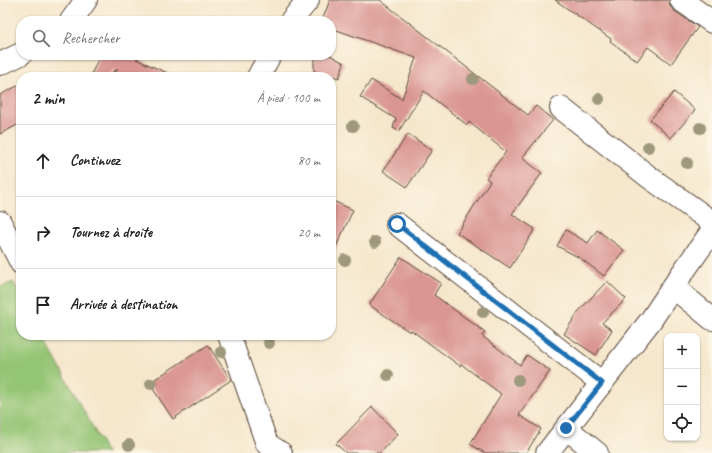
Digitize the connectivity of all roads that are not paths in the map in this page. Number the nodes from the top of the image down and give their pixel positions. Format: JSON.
{"nodes":[{"id":1,"x":86,"y":0,"type":"edge"},
{"id":2,"x":308,"y":0,"type":"edge"},
{"id":3,"x":681,"y":0,"type":"edge"},
{"id":4,"x":75,"y":16,"type":"edge"},
{"id":5,"x":295,"y":16,"type":"edge"},
{"id":6,"x":712,"y":22,"type":"edge"},
{"id":7,"x":16,"y":56,"type":"edge"},
{"id":8,"x":267,"y":60,"type":"edge"},
{"id":9,"x":0,"y":64,"type":"edge"},
{"id":10,"x":261,"y":72,"type":"edge"},
{"id":11,"x":562,"y":108,"type":"dead end"},
{"id":12,"x":0,"y":222,"type":"edge"},
{"id":13,"x":712,"y":222,"type":"edge"},
{"id":14,"x":397,"y":224,"type":"dead end"},
{"id":15,"x":712,"y":231,"type":"edge"},
{"id":16,"x":16,"y":253,"type":"edge"},
{"id":17,"x":673,"y":287,"type":"junction"},
{"id":18,"x":712,"y":319,"type":"edge"},
{"id":19,"x":231,"y":340,"type":"edge"},
{"id":20,"x":602,"y":383,"type":"junction"},
{"id":21,"x":566,"y":428,"type":"junction"},
{"id":22,"x":281,"y":453,"type":"edge"},
{"id":23,"x":547,"y":453,"type":"edge"},
{"id":24,"x":597,"y":453,"type":"edge"}],
"edges":[{"from":1,"to":4,"type":"street"},
{"from":2,"to":5,"type":"street"},
{"from":3,"to":6,"type":"street"},
{"from":7,"to":9,"type":"street"},
{"from":8,"to":10,"type":"street"},
{"from":11,"to":13,"type":"street"},
{"from":12,"to":16,"type":"street"},
{"from":14,"to":20,"type":"street"},
{"from":15,"to":17,"type":"street"},
{"from":17,"to":18,"type":"street"},
{"from":17,"to":20,"type":"street"},
{"from":19,"to":22,"type":"street"},
{"from":20,"to":21,"type":"street"},
{"from":21,"to":23,"type":"street"},
{"from":21,"to":24,"type":"street"}]}
